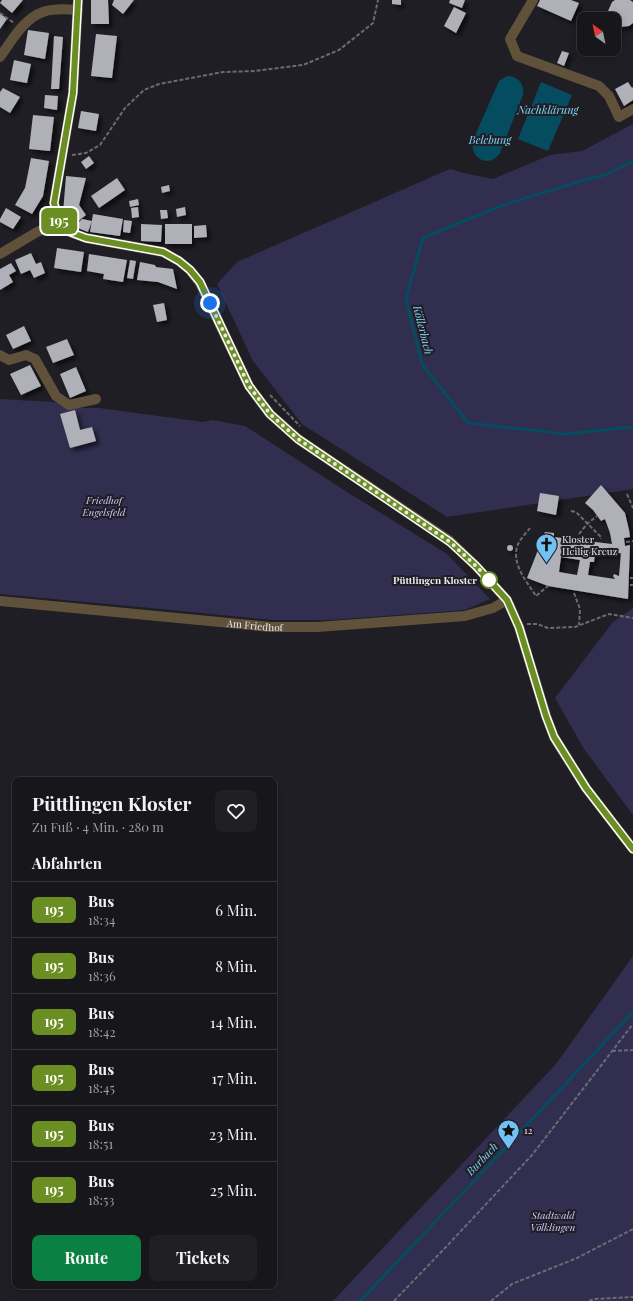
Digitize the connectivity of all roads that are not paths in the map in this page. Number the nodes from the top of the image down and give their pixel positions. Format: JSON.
{"nodes":[{"id":1,"x":533,"y":0,"type":"edge"},
{"id":2,"x":78,"y":5,"type":"edge"},
{"id":3,"x":0,"y":57,"type":"edge"},
{"id":4,"x":633,"y":109,"type":"edge"},
{"id":5,"x":59,"y":222,"type":"junction"},
{"id":6,"x":0,"y":254,"type":"edge"},
{"id":7,"x":0,"y":355,"type":"edge"},
{"id":8,"x":96,"y":399,"type":"dead end"},
{"id":9,"x":507,"y":600,"type":"junction"},
{"id":10,"x":0,"y":601,"type":"edge"},
{"id":11,"x":633,"y":849,"type":"edge"}],
"edges":[{"from":1,"to":4,"type":"street"},
{"from":2,"to":3,"type":"street"},
{"from":2,"to":5,"type":"street"},
{"from":5,"to":6,"type":"street"},
{"from":5,"to":9,"type":"street"},
{"from":7,"to":8,"type":"street"},
{"from":9,"to":10,"type":"street","name":"Am Friedhof"},
{"from":9,"to":11,"type":"street"}]}
